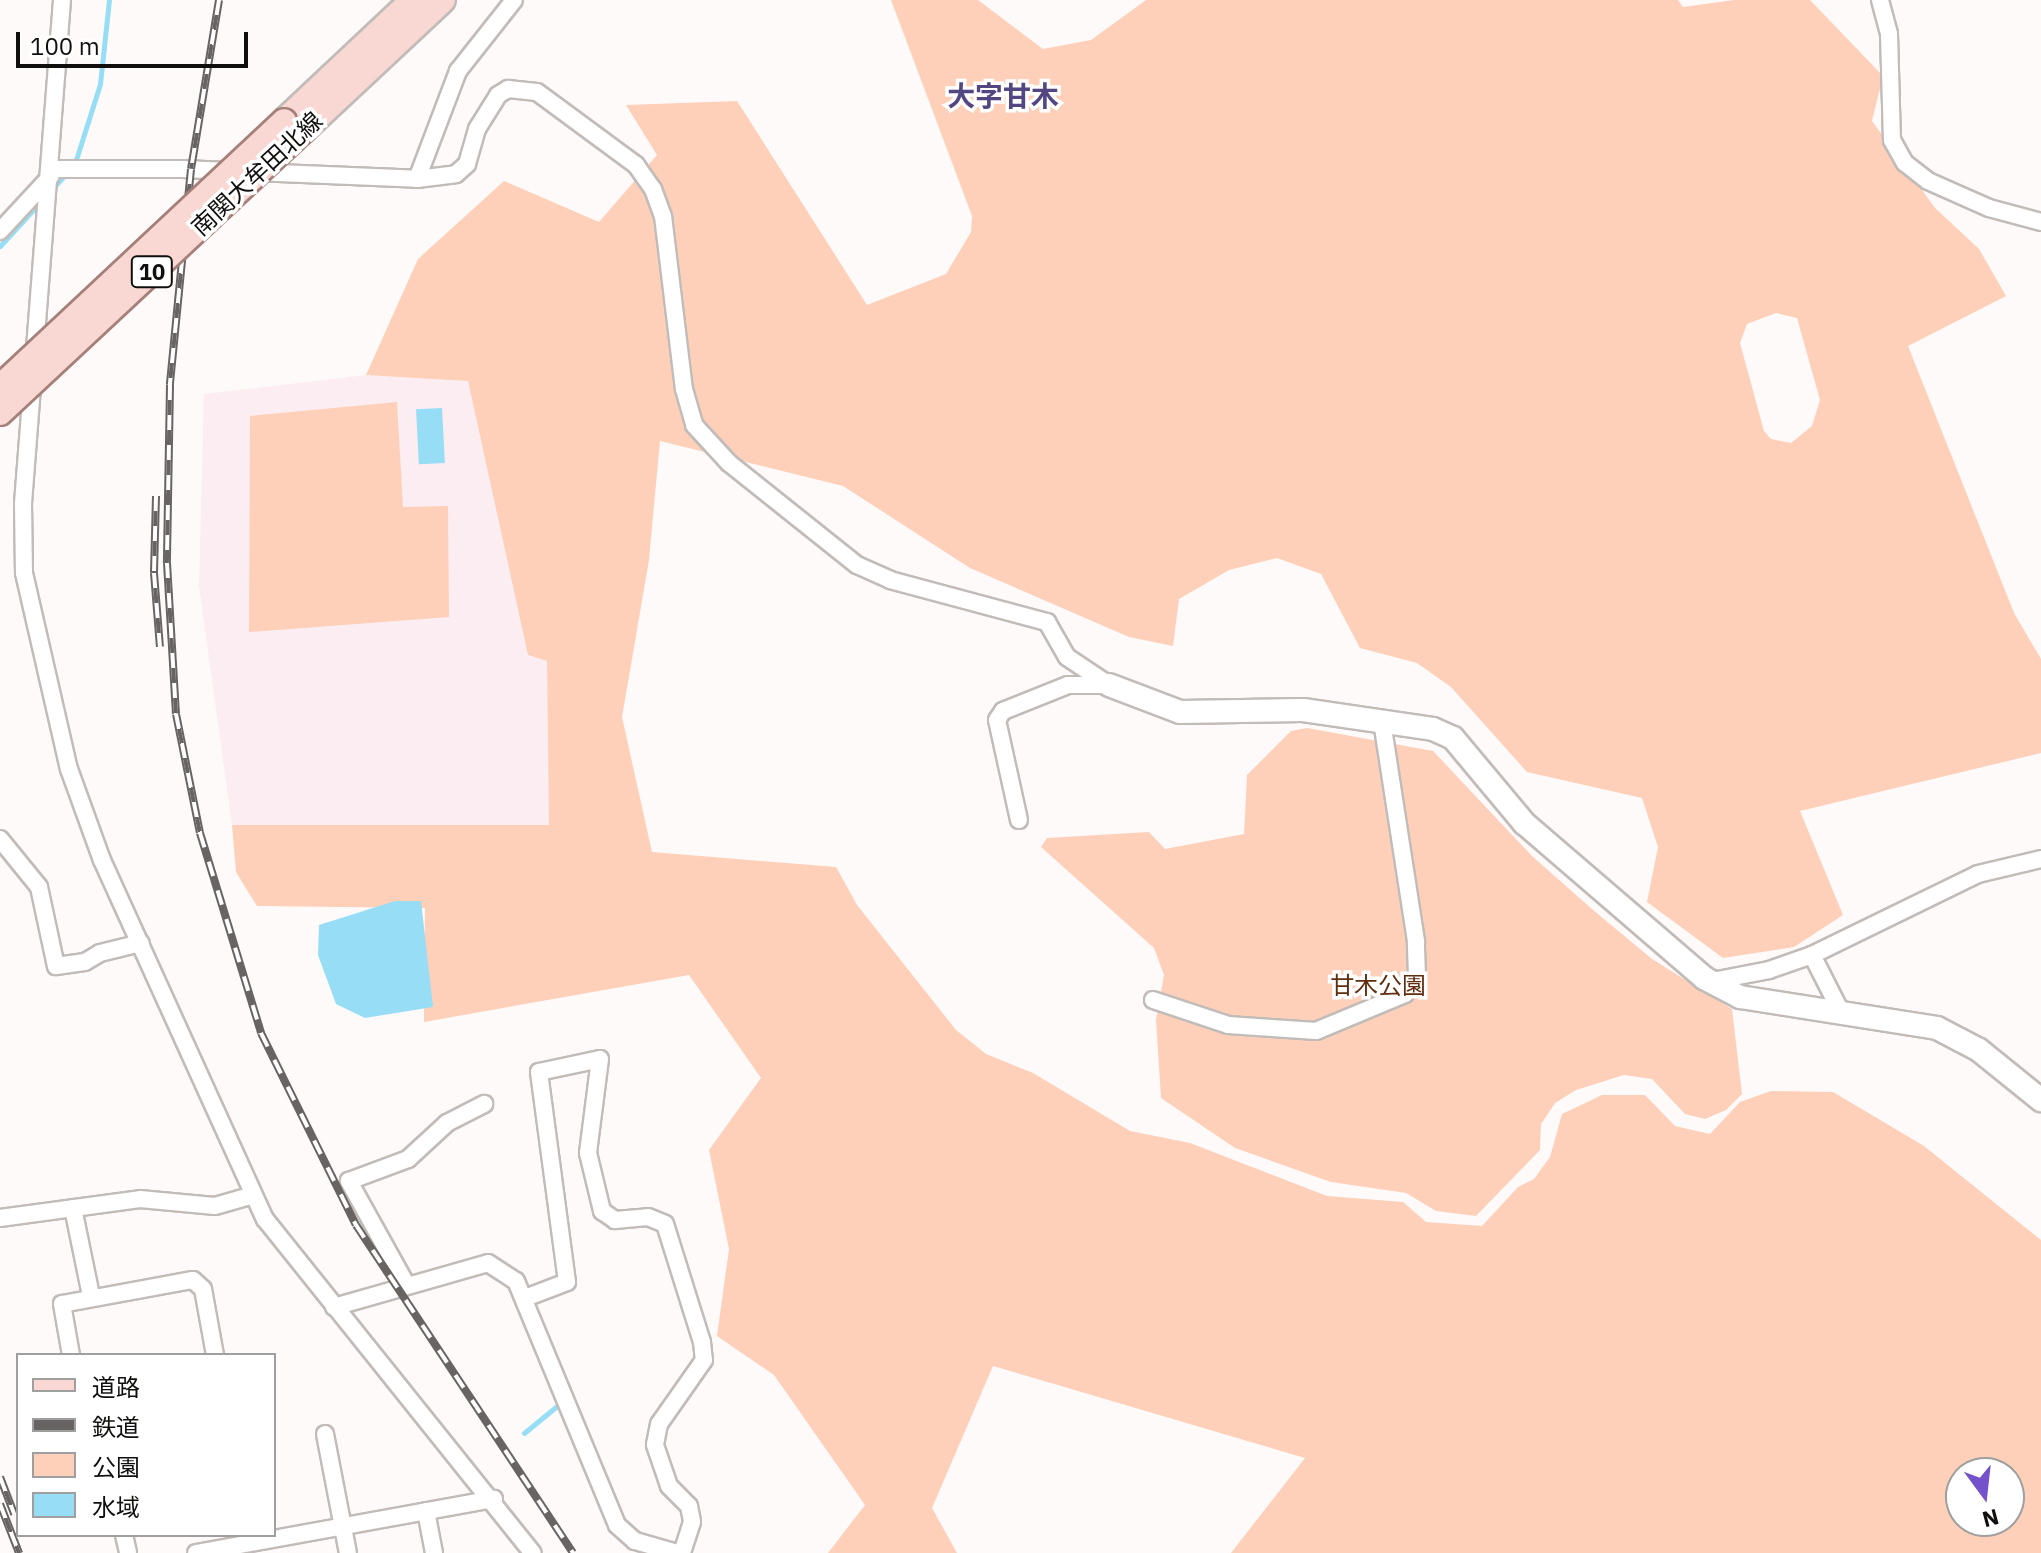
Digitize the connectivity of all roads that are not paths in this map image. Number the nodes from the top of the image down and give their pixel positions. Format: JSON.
{"nodes":[{"id":1,"x":62,"y":0,"type":"edge"},
{"id":2,"x":413,"y":0,"type":"edge"},
{"id":3,"x":443,"y":0,"type":"edge"},
{"id":4,"x":514,"y":0,"type":"edge"},
{"id":5,"x":1880,"y":0,"type":"edge"},
{"id":6,"x":294,"y":126,"type":"junction"},
{"id":7,"x":50,"y":173,"type":"junction"},
{"id":8,"x":417,"y":179,"type":"junction"},
{"id":9,"x":2041,"y":222,"type":"edge"},
{"id":10,"x":0,"y":231,"type":"edge"},
{"id":11,"x":0,"y":387,"type":"edge"},
{"id":12,"x":0,"y":413,"type":"edge"},
{"id":13,"x":1109,"y":685,"type":"junction"},
{"id":14,"x":1382,"y":721,"type":"junction"},
{"id":15,"x":1019,"y":820,"type":"dead end"},
{"id":16,"x":0,"y":839,"type":"edge"},
{"id":17,"x":2041,"y":859,"type":"edge"},
{"id":18,"x":141,"y":943,"type":"junction"},
{"id":19,"x":1812,"y":955,"type":"junction"},
{"id":20,"x":1712,"y":981,"type":"junction"},
{"id":21,"x":1153,"y":1000,"type":"dead end"},
{"id":22,"x":1841,"y":1012,"type":"junction"},
{"id":23,"x":2041,"y":1100,"type":"edge"},
{"id":24,"x":484,"y":1104,"type":"dead end"},
{"id":25,"x":253,"y":1195,"type":"junction"},
{"id":26,"x":73,"y":1208,"type":"junction"},
{"id":27,"x":0,"y":1218,"type":"edge"},
{"id":28,"x":406,"y":1284,"type":"junction"},
{"id":29,"x":91,"y":1296,"type":"junction"},
{"id":30,"x":525,"y":1298,"type":"junction"},
{"id":31,"x":334,"y":1307,"type":"junction"},
{"id":32,"x":71,"y":1353,"type":"edge"},
{"id":33,"x":215,"y":1353,"type":"edge"},
{"id":34,"x":325,"y":1434,"type":"dead end"},
{"id":35,"x":494,"y":1499,"type":"junction"},
{"id":36,"x":426,"y":1511,"type":"junction"},
{"id":37,"x":343,"y":1526,"type":"junction"},
{"id":38,"x":214,"y":1551,"type":"edge"},
{"id":39,"x":196,"y":1553,"type":"edge"},
{"id":40,"x":348,"y":1553,"type":"edge"},
{"id":41,"x":434,"y":1553,"type":"edge"},
{"id":42,"x":533,"y":1553,"type":"edge"},
{"id":43,"x":679,"y":1553,"type":"edge"}],
"edges":[{"from":1,"to":7,"type":"street"},
{"from":2,"to":6,"type":"main road","name":"南関大牟田北線","number":"10"},
{"from":3,"to":6,"type":"main road","name":"南関大牟田北線","number":"10"},
{"from":4,"to":8,"type":"street"},
{"from":5,"to":9,"type":"street"},
{"from":6,"to":11,"type":"main road","name":"南関大牟田北線","number":"10","bridge":true},
{"from":6,"to":12,"type":"main road","name":"南関大牟田北線","number":"10","bridge":true},
{"from":7,"to":8,"type":"street"},
{"from":7,"to":10,"type":"street"},
{"from":7,"to":18,"type":"street"},
{"from":8,"to":13,"type":"street"},
{"from":13,"to":14,"type":"street"},
{"from":13,"to":15,"type":"street"},
{"from":14,"to":20,"type":"street"},
{"from":14,"to":21,"type":"street"},
{"from":16,"to":18,"type":"street"},
{"from":17,"to":19,"type":"street"},
{"from":18,"to":25,"type":"street"},
{"from":19,"to":20,"type":"street"},
{"from":19,"to":22,"type":"street"},
{"from":20,"to":22,"type":"street"},
{"from":22,"to":23,"type":"street"},
{"from":24,"to":28,"type":"street"},
{"from":25,"to":26,"type":"street"},
{"from":25,"to":31,"type":"street"},
{"from":26,"to":27,"type":"street"},
{"from":26,"to":29,"type":"street"},
{"from":28,"to":30,"type":"street"},
{"from":28,"to":31,"type":"street"},
{"from":29,"to":32,"type":"street"},
{"from":29,"to":33,"type":"street"},
{"from":30,"to":43,"type":"street"},
{"from":30,"to":43,"type":"street"},
{"from":31,"to":35,"type":"street"},
{"from":34,"to":37,"type":"street"},
{"from":35,"to":36,"type":"street"},
{"from":35,"to":42,"type":"street"},
{"from":36,"to":37,"type":"street"},
{"from":36,"to":41,"type":"street"},
{"from":37,"to":38,"type":"street"},
{"from":37,"to":40,"type":"street"},
{"from":38,"to":39,"type":"street"}]}
